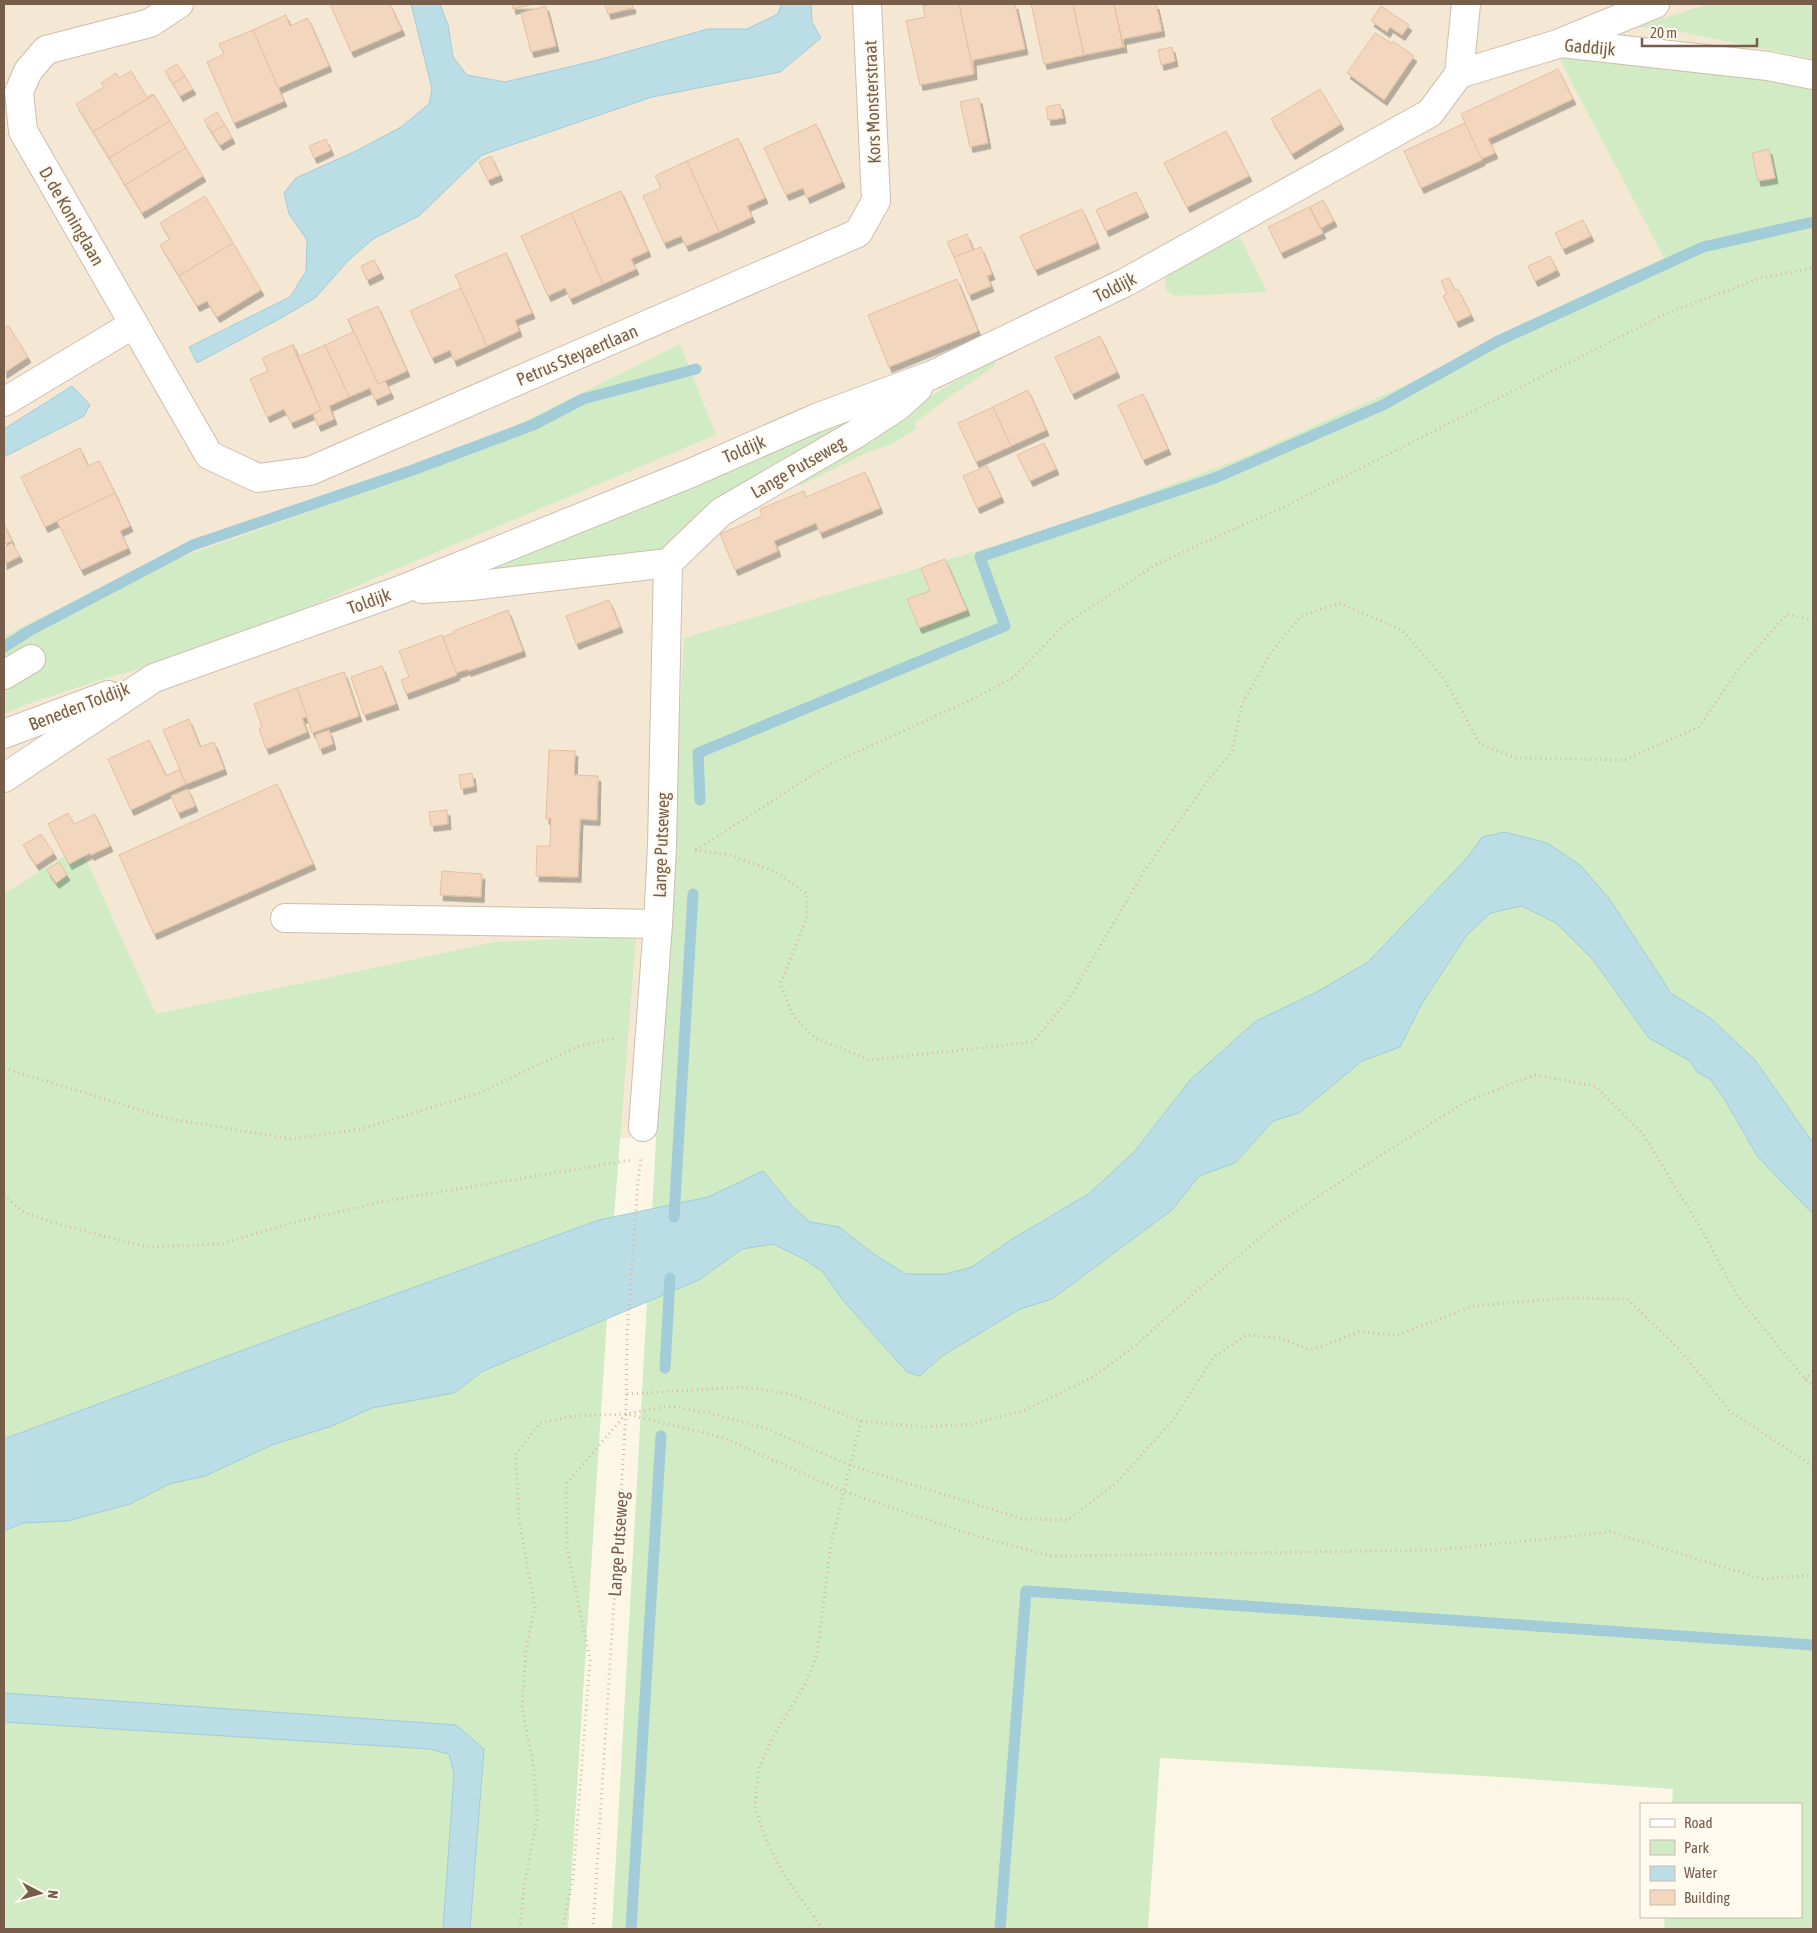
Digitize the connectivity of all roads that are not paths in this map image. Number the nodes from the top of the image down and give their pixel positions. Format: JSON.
{"nodes":[{"id":1,"x":179,"y":4,"type":"edge"},
{"id":2,"x":868,"y":4,"type":"edge"},
{"id":3,"x":1466,"y":4,"type":"edge"},
{"id":4,"x":1656,"y":4,"type":"edge"},
{"id":5,"x":1560,"y":43,"type":"junction"},
{"id":6,"x":1459,"y":74,"type":"junction"},
{"id":7,"x":1813,"y":75,"type":"edge"},
{"id":8,"x":13,"y":132,"type":"edge"},
{"id":9,"x":876,"y":201,"type":"joint"},
{"id":10,"x":134,"y":324,"type":"junction"},
{"id":11,"x":932,"y":375,"type":"junction"},
{"id":12,"x":4,"y":402,"type":"edge"},
{"id":13,"x":258,"y":478,"type":"joint"},
{"id":14,"x":668,"y":564,"type":"junction"},
{"id":15,"x":398,"y":591,"type":"junction"},
{"id":16,"x":31,"y":660,"type":"dead end"},
{"id":17,"x":4,"y":675,"type":"edge"},
{"id":18,"x":154,"y":678,"type":"junction"},
{"id":19,"x":4,"y":734,"type":"edge"},
{"id":20,"x":4,"y":778,"type":"edge"},
{"id":21,"x":285,"y":918,"type":"dead end"},
{"id":22,"x":658,"y":924,"type":"junction"},
{"id":23,"x":643,"y":1127,"type":"dead end"}],
"edges":[{"from":1,"to":8,"type":"street","name":"D. de Koninglaan"},
{"from":2,"to":9,"type":"street","name":"Kors Monsterstraat"},
{"from":3,"to":6,"type":"street"},
{"from":4,"to":5,"type":"street"},
{"from":5,"to":6,"type":"street","name":"Gaddijk"},
{"from":5,"to":7,"type":"street","name":"Gaddijk"},
{"from":6,"to":11,"type":"street","name":"Toldijk"},
{"from":8,"to":10,"type":"street","name":"D. de Koninglaan"},
{"from":9,"to":13,"type":"street","name":"Petrus Steyaertlaan"},
{"from":10,"to":12,"type":"street"},
{"from":10,"to":13,"type":"street","name":"D. de Koninglaan"},
{"from":11,"to":14,"type":"street","name":"Lange Putseweg"},
{"from":11,"to":15,"type":"street","name":"Toldijk"},
{"from":14,"to":15,"type":"street"},
{"from":14,"to":22,"type":"street","name":"Lange Putseweg"},
{"from":15,"to":18,"type":"street","name":"Toldijk"},
{"from":16,"to":17,"type":"street"},
{"from":18,"to":19,"type":"street","name":"Beneden Toldijk"},
{"from":18,"to":20,"type":"street","name":"Toldijk"},
{"from":21,"to":22,"type":"street"},
{"from":22,"to":23,"type":"street","name":"Lange Putseweg"}]}
